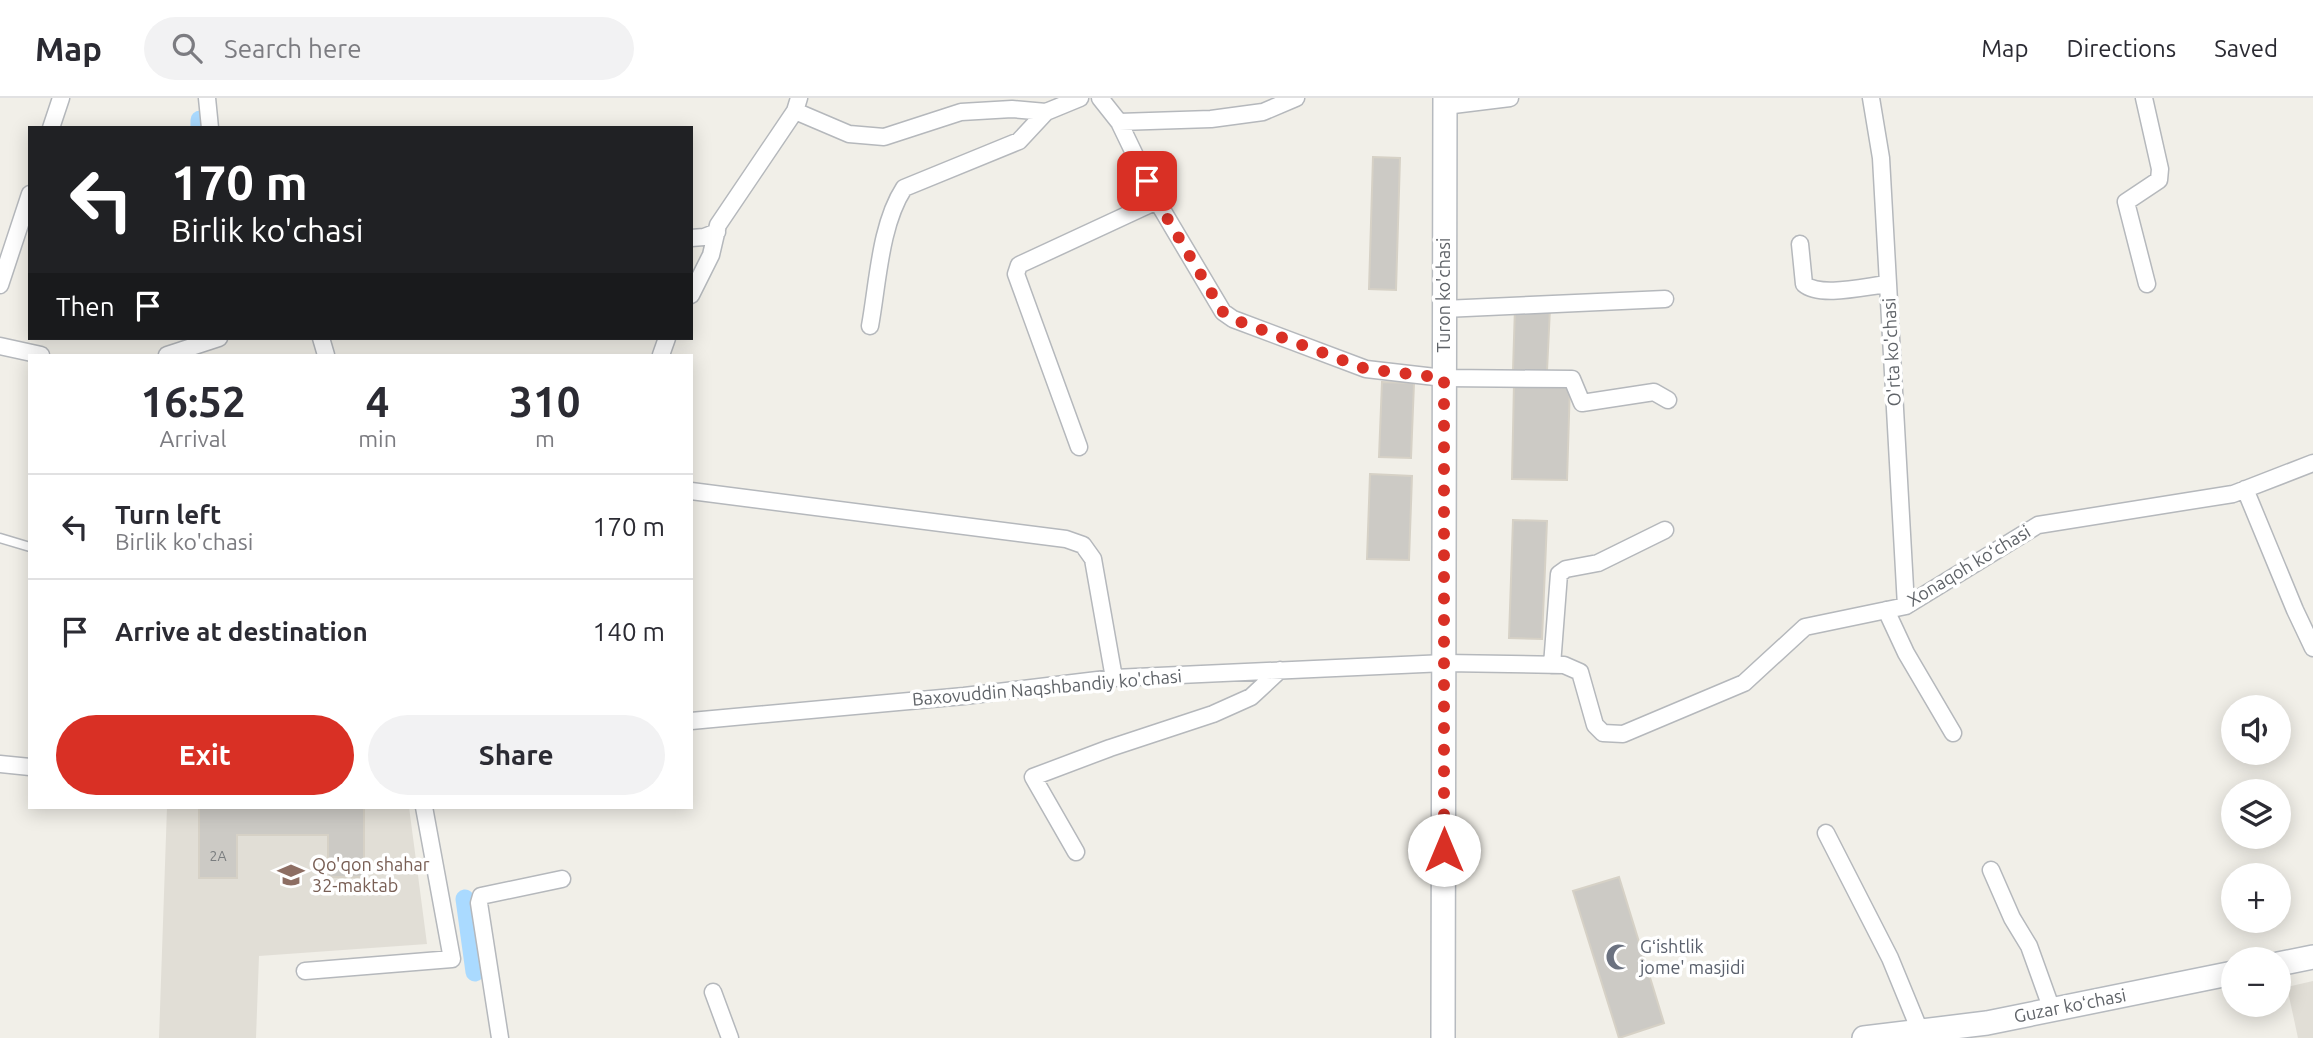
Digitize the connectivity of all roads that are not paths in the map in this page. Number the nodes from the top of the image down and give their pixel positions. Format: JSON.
{"nodes":[{"id":1,"x":61,"y":98,"type":"edge"},
{"id":2,"x":207,"y":98,"type":"edge"},
{"id":3,"x":1080,"y":98,"type":"edge"},
{"id":4,"x":1100,"y":98,"type":"edge"},
{"id":5,"x":1296,"y":98,"type":"edge"},
{"id":6,"x":1510,"y":98,"type":"edge"},
{"id":7,"x":1871,"y":98,"type":"edge"},
{"id":8,"x":2144,"y":98,"type":"edge"},
{"id":9,"x":1445,"y":102,"type":"edge"},
{"id":10,"x":797,"y":105,"type":"edge"},
{"id":11,"x":1046,"y":112,"type":"junction"},
{"id":12,"x":1119,"y":122,"type":"junction"},
{"id":13,"x":52,"y":126,"type":"edge"},
{"id":14,"x":210,"y":126,"type":"edge"},
{"id":15,"x":28,"y":200,"type":"edge"},
{"id":16,"x":1157,"y":201,"type":"junction"},
{"id":17,"x":717,"y":232,"type":"junction"},
{"id":18,"x":693,"y":238,"type":"edge"},
{"id":19,"x":1800,"y":244,"type":"dead end"},
{"id":20,"x":1888,"y":284,"type":"junction"},
{"id":21,"x":2147,"y":284,"type":"dead end"},
{"id":22,"x":0,"y":285,"type":"edge"},
{"id":23,"x":693,"y":291,"type":"edge"},
{"id":24,"x":1665,"y":299,"type":"dead end"},
{"id":25,"x":1444,"y":309,"type":"junction"},
{"id":26,"x":870,"y":326,"type":"dead end"},
{"id":27,"x":213,"y":340,"type":"edge"},
{"id":28,"x":0,"y":346,"type":"edge"},
{"id":29,"x":36,"y":354,"type":"edge"},
{"id":30,"x":170,"y":354,"type":"edge"},
{"id":31,"x":1444,"y":378,"type":"junction"},
{"id":32,"x":1668,"y":400,"type":"dead end"},
{"id":33,"x":1079,"y":447,"type":"dead end"},
{"id":34,"x":2313,"y":463,"type":"edge"},
{"id":35,"x":2245,"y":489,"type":"junction"},
{"id":36,"x":693,"y":491,"type":"edge"},
{"id":37,"x":1665,"y":530,"type":"dead end"},
{"id":38,"x":0,"y":538,"type":"edge"},
{"id":39,"x":28,"y":546,"type":"edge"},
{"id":40,"x":1906,"y":606,"type":"junction"},
{"id":41,"x":1886,"y":610,"type":"junction"},
{"id":42,"x":2313,"y":648,"type":"edge"},
{"id":43,"x":1445,"y":663,"type":"junction"},
{"id":44,"x":1552,"y":665,"type":"junction"},
{"id":45,"x":1280,"y":670,"type":"junction"},
{"id":46,"x":1114,"y":678,"type":"junction"},
{"id":47,"x":693,"y":721,"type":"edge"},
{"id":48,"x":1953,"y":733,"type":"dead end"},
{"id":49,"x":0,"y":764,"type":"edge"},
{"id":50,"x":28,"y":767,"type":"edge"},
{"id":51,"x":424,"y":809,"type":"edge"},
{"id":52,"x":1826,"y":833,"type":"dead end"},
{"id":53,"x":1076,"y":852,"type":"dead end"},
{"id":54,"x":1991,"y":870,"type":"dead end"},
{"id":55,"x":562,"y":879,"type":"dead end"},
{"id":56,"x":2313,"y":957,"type":"edge"},
{"id":57,"x":2291,"y":961,"type":"edge"},
{"id":58,"x":305,"y":971,"type":"dead end"},
{"id":59,"x":2221,"y":975,"type":"edge"},
{"id":60,"x":713,"y":992,"type":"dead end"},
{"id":61,"x":2052,"y":1010,"type":"junction"},
{"id":62,"x":1991,"y":1030,"type":"edge"},
{"id":63,"x":1920,"y":1031,"type":"junction"},
{"id":64,"x":1878,"y":1037,"type":"edge"},
{"id":65,"x":500,"y":1038,"type":"edge"},
{"id":66,"x":730,"y":1038,"type":"edge"},
{"id":67,"x":1443,"y":1038,"type":"edge"}],
"edges":[{"from":1,"to":13,"type":"street"},
{"from":2,"to":14,"type":"street"},
{"from":3,"to":11,"type":"street"},
{"from":4,"to":12,"type":"street"},
{"from":5,"to":12,"type":"street"},
{"from":6,"to":9,"type":"street"},
{"from":7,"to":20,"type":"street","name":"O'rta ko'chasi"},
{"from":8,"to":21,"type":"street"},
{"from":9,"to":25,"type":"main road","name":"Turon ko'chasi"},
{"from":10,"to":11,"type":"street"},
{"from":10,"to":17,"type":"street"},
{"from":11,"to":26,"type":"street"},
{"from":12,"to":16,"type":"street"},
{"from":15,"to":22,"type":"street"},
{"from":16,"to":31,"type":"street"},
{"from":16,"to":33,"type":"street"},
{"from":17,"to":18,"type":"street"},
{"from":17,"to":23,"type":"street"},
{"from":19,"to":20,"type":"street"},
{"from":20,"to":40,"type":"street","name":"O'rta ko'chasi"},
{"from":24,"to":25,"type":"street"},
{"from":25,"to":31,"type":"main road","name":"Turon ko'chasi"},
{"from":27,"to":30,"type":"street"},
{"from":28,"to":29,"type":"street"},
{"from":31,"to":32,"type":"street"},
{"from":31,"to":43,"type":"main road","name":"Turon ko'chasi"},
{"from":34,"to":35,"type":"street","name":"Xonaqoh koʻchasi"},
{"from":35,"to":40,"type":"street","name":"Xonaqoh koʻchasi"},
{"from":35,"to":42,"type":"street"},
{"from":36,"to":46,"type":"street"},
{"from":37,"to":44,"type":"street"},
{"from":38,"to":39,"type":"lane"},
{"from":40,"to":41,"type":"street","name":"Xonaqoh koʻchasi"},
{"from":41,"to":44,"type":"street","name":"Xonaqoh koʻchasi"},
{"from":41,"to":48,"type":"street"},
{"from":43,"to":44,"type":"street","name":"Xonaqoh koʻchasi"},
{"from":43,"to":45,"type":"street","name":"Baxovuddin Naqshbandiy ko'chasi"},
{"from":43,"to":67,"type":"main road","name":"Turon ko'chasi"},
{"from":45,"to":46,"type":"street","name":"Baxovuddin Naqshbandiy ko'chasi"},
{"from":45,"to":53,"type":"street"},
{"from":46,"to":47,"type":"street","name":"Baxovuddin Naqshbandiy ko'chasi"},
{"from":49,"to":50,"type":"street"},
{"from":51,"to":58,"type":"street"},
{"from":52,"to":63,"type":"street"},
{"from":54,"to":61,"type":"street"},
{"from":55,"to":65,"type":"street"},
{"from":56,"to":57,"type":"main road"},
{"from":59,"to":61,"type":"main road","name":"Guzar koʻchasi"},
{"from":60,"to":66,"type":"street"},
{"from":61,"to":62,"type":"main road","name":"Guzar koʻchasi"},
{"from":62,"to":63,"type":"main road","name":"Guzar koʻchasi"},
{"from":63,"to":64,"type":"main road","name":"Guzar koʻchasi"}]}
